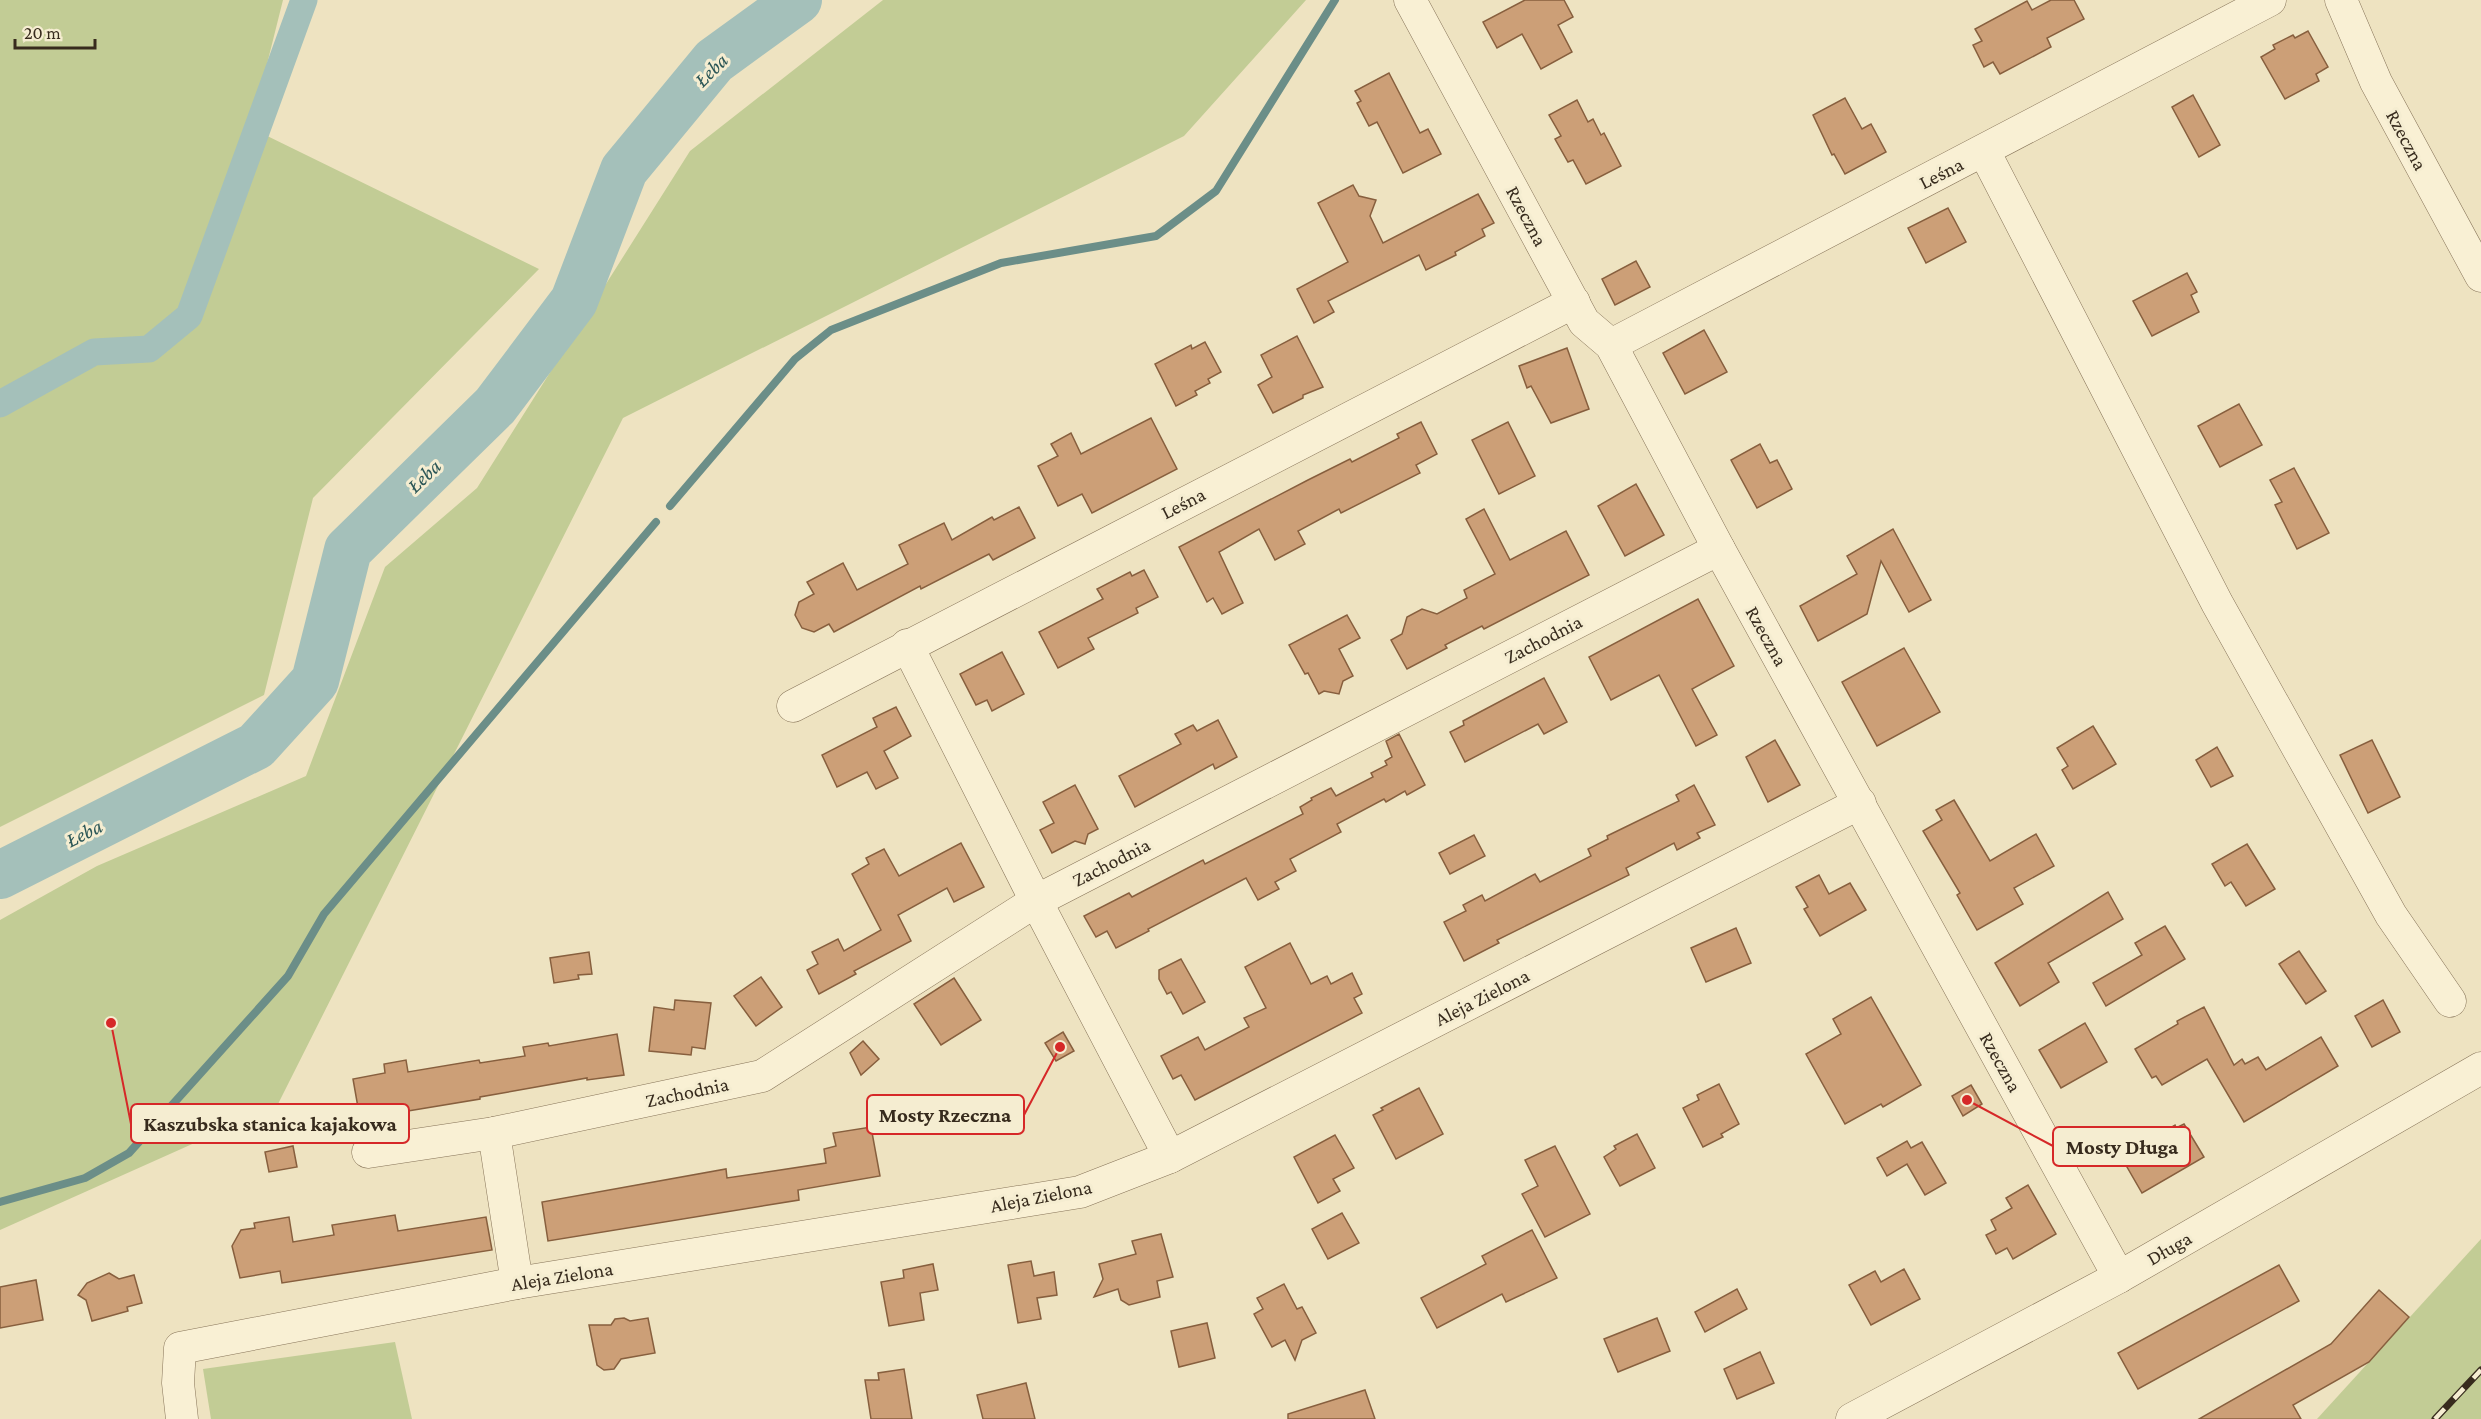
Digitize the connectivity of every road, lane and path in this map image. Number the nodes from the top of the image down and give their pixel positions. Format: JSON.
{"nodes":[{"id":1,"x":1410,"y":0,"type":"edge"},
{"id":2,"x":2270,"y":0,"type":"edge"},
{"id":3,"x":2341,"y":0,"type":"edge"},
{"id":4,"x":1984,"y":151,"type":"junction"},
{"id":5,"x":2481,"y":276,"type":"edge"},
{"id":6,"x":1574,"y":302,"type":"junction"},
{"id":7,"x":1611,"y":345,"type":"junction"},
{"id":8,"x":1719,"y":549,"type":"junction"},
{"id":9,"x":907,"y":645,"type":"junction"},
{"id":10,"x":793,"y":706,"type":"dead end"},
{"id":11,"x":1860,"y":803,"type":"junction"},
{"id":12,"x":1036,"y":901,"type":"junction"},
{"id":13,"x":2450,"y":1001,"type":"dead end"},
{"id":14,"x":2481,"y":1068,"type":"edge"},
{"id":15,"x":494,"y":1133,"type":"junction"},
{"id":16,"x":369,"y":1152,"type":"dead end"},
{"id":17,"x":1170,"y":1157,"type":"junction"},
{"id":18,"x":2119,"y":1277,"type":"junction"},
{"id":19,"x":517,"y":1283,"type":"junction"},
{"id":20,"x":182,"y":1419,"type":"edge"},
{"id":21,"x":1852,"y":1419,"type":"edge"}],
"edges":[{"from":1,"to":6,"type":"street","name":"Rzeczna"},
{"from":2,"to":4,"type":"street","name":"Leśna"},
{"from":3,"to":5,"type":"street","name":"Rzeczna"},
{"from":4,"to":7,"type":"street","name":"Leśna"},
{"from":4,"to":13,"type":"street"},
{"from":6,"to":7,"type":"street","name":"Rzeczna"},
{"from":6,"to":9,"type":"street","name":"Leśna"},
{"from":7,"to":8,"type":"street","name":"Rzeczna"},
{"from":8,"to":11,"type":"street","name":"Rzeczna"},
{"from":8,"to":12,"type":"street","name":"Zachodnia"},
{"from":9,"to":10,"type":"street","name":"Leśna"},
{"from":9,"to":12,"type":"street"},
{"from":11,"to":17,"type":"street","name":"Aleja Zielona"},
{"from":11,"to":18,"type":"street","name":"Rzeczna"},
{"from":12,"to":15,"type":"street","name":"Zachodnia"},
{"from":12,"to":17,"type":"street"},
{"from":14,"to":18,"type":"street","name":"Długa"},
{"from":15,"to":16,"type":"street","name":"Zachodnia"},
{"from":15,"to":19,"type":"street"},
{"from":17,"to":19,"type":"street","name":"Aleja Zielona"},
{"from":18,"to":21,"type":"street","name":"Długa"},
{"from":19,"to":20,"type":"street","name":"Aleja Zielona"}]}
